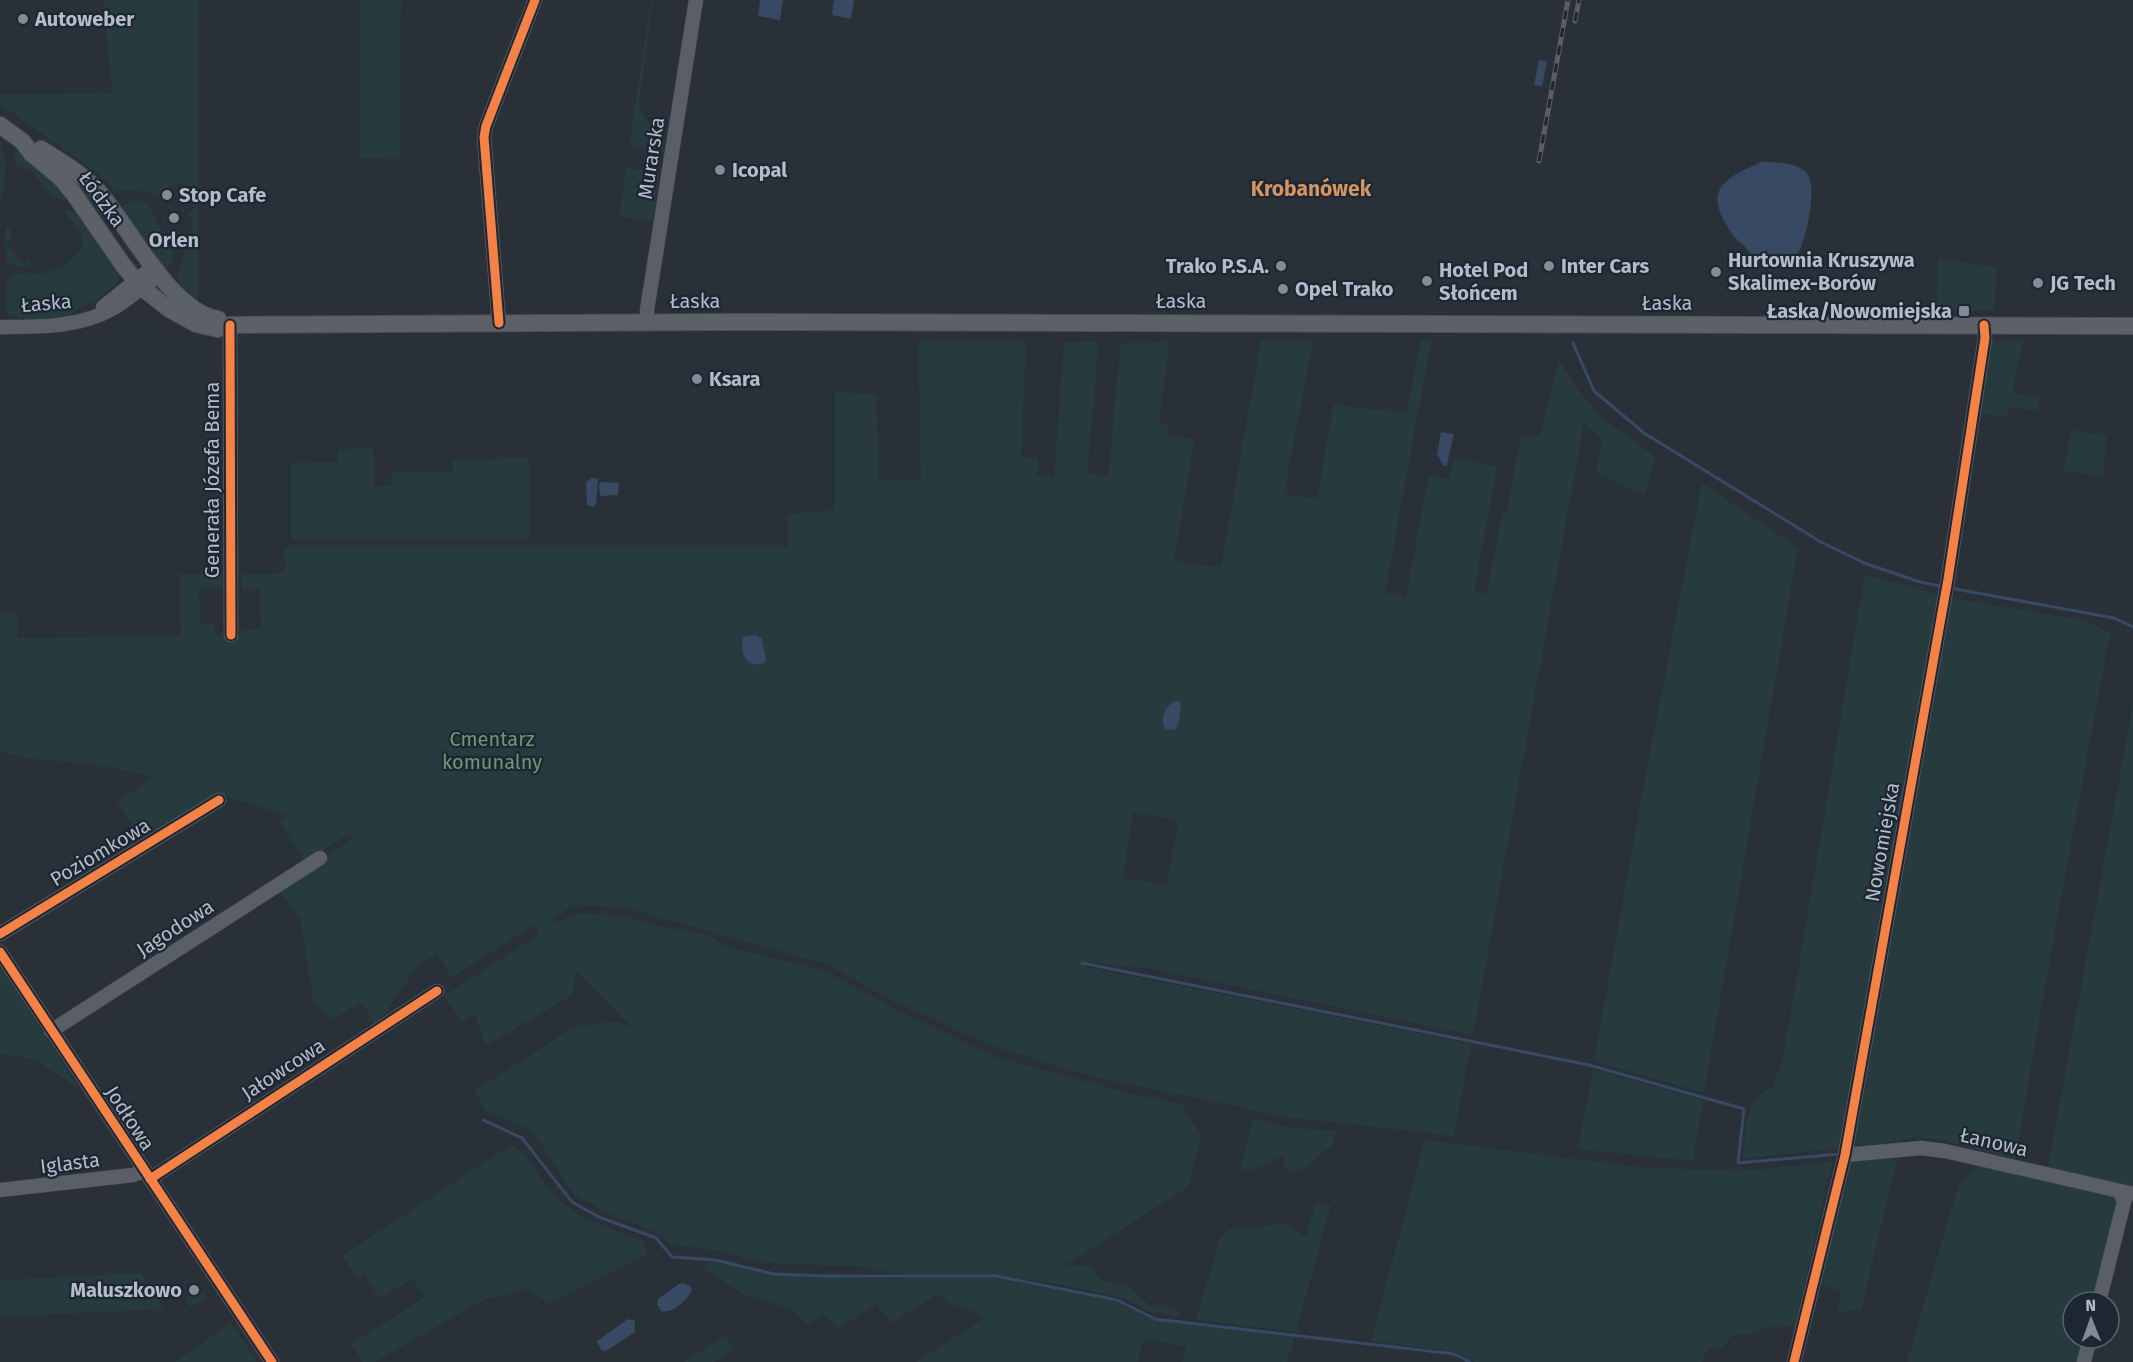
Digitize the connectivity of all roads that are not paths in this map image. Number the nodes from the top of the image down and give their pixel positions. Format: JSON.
{"nodes":[{"id":1,"x":535,"y":0,"type":"edge"},
{"id":2,"x":696,"y":0,"type":"edge"},
{"id":3,"x":0,"y":125,"type":"edge"},
{"id":4,"x":22,"y":141,"type":"junction"},
{"id":5,"x":156,"y":271,"type":"junction"},
{"id":6,"x":138,"y":284,"type":"junction"},
{"id":7,"x":647,"y":322,"type":"junction"},
{"id":8,"x":499,"y":323,"type":"junction"},
{"id":9,"x":230,"y":325,"type":"junction"},
{"id":10,"x":1984,"y":325,"type":"junction"},
{"id":11,"x":2133,"y":326,"type":"edge"},
{"id":12,"x":0,"y":327,"type":"edge"},
{"id":13,"x":231,"y":635,"type":"dead end"},
{"id":14,"x":219,"y":800,"type":"dead end"},
{"id":15,"x":320,"y":858,"type":"dead end"},
{"id":16,"x":0,"y":934,"type":"edge"},
{"id":17,"x":0,"y":952,"type":"edge"},
{"id":18,"x":437,"y":991,"type":"dead end"},
{"id":19,"x":51,"y":1031,"type":"junction"},
{"id":20,"x":1845,"y":1153,"type":"junction"},
{"id":21,"x":147,"y":1175,"type":"junction"},
{"id":22,"x":0,"y":1190,"type":"edge"},
{"id":23,"x":2127,"y":1193,"type":"edge"},
{"id":24,"x":2102,"y":1290,"type":"edge"},
{"id":25,"x":272,"y":1362,"type":"edge"},
{"id":26,"x":1794,"y":1362,"type":"edge"}],
"edges":[{"from":1,"to":8,"type":"street"},
{"from":2,"to":7,"type":"street","name":"Murarska"},
{"from":3,"to":4,"type":"main road","name":"Łódzka"},
{"from":4,"to":5,"type":"main road","name":"Łódzka"},
{"from":4,"to":6,"type":"main road","name":"Łódzka"},
{"from":5,"to":6,"type":"street","name":"Łaska"},
{"from":5,"to":9,"type":"main road","name":"Łaska"},
{"from":6,"to":9,"type":"main road","name":"Łaska"},
{"from":6,"to":12,"type":"street","name":"Łaska"},
{"from":7,"to":8,"type":"main road","name":"Łaska"},
{"from":7,"to":10,"type":"main road","name":"Łaska"},
{"from":8,"to":9,"type":"main road","name":"Łaska"},
{"from":9,"to":13,"type":"street","name":"Generała Józefa Bema"},
{"from":10,"to":11,"type":"main road","name":"Łaska"},
{"from":10,"to":20,"type":"street","name":"Nowomiejska"},
{"from":14,"to":16,"type":"street","name":"Poziomkowa"},
{"from":15,"to":19,"type":"street","name":"Jagodowa"},
{"from":17,"to":19,"type":"street","name":"Jodłowa"},
{"from":18,"to":21,"type":"street","name":"Jałowcowa"},
{"from":19,"to":21,"type":"street","name":"Jodłowa"},
{"from":20,"to":23,"type":"street","name":"Łanowa"},
{"from":20,"to":26,"type":"street","name":"Nowomiejska"},
{"from":21,"to":22,"type":"street","name":"Iglasta"},
{"from":21,"to":25,"type":"street","name":"Jodłowa"},
{"from":23,"to":24,"type":"street"}]}
